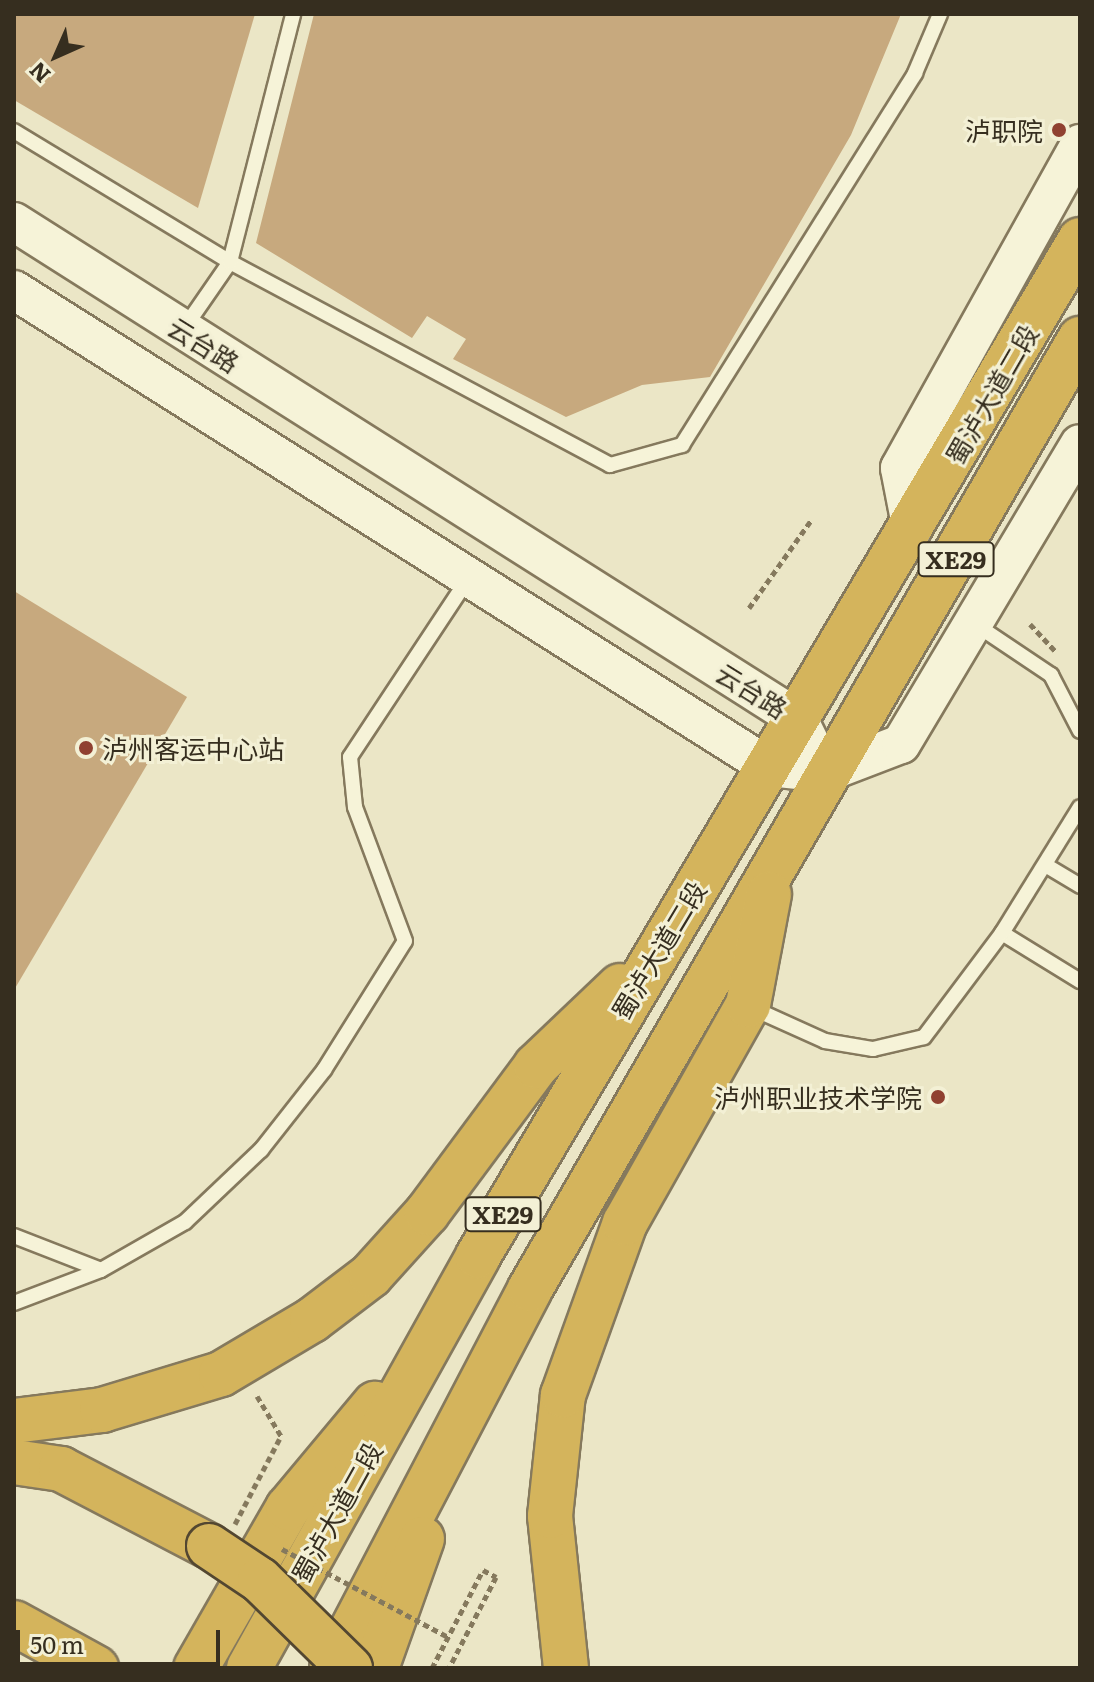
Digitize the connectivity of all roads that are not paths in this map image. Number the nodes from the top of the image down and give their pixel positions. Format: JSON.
{"nodes":[{"id":1,"x":293,"y":14,"type":"edge"},
{"id":2,"x":940,"y":14,"type":"edge"},
{"id":3,"x":14,"y":131,"type":"edge"},
{"id":4,"x":1080,"y":144,"type":"edge"},
{"id":5,"x":14,"y":222,"type":"edge"},
{"id":6,"x":1080,"y":240,"type":"edge"},
{"id":7,"x":230,"y":262,"type":"junction"},
{"id":8,"x":14,"y":290,"type":"edge"},
{"id":9,"x":183,"y":331,"type":"junction"},
{"id":10,"x":1080,"y":339,"type":"edge"},
{"id":11,"x":1080,"y":444,"type":"edge"},
{"id":12,"x":912,"y":530,"type":"junction"},
{"id":13,"x":471,"y":574,"type":"junction"},
{"id":14,"x":975,"y":623,"type":"junction"},
{"id":15,"x":798,"y":719,"type":"junction"},
{"id":16,"x":1080,"y":731,"type":"edge"},
{"id":17,"x":769,"y":767,"type":"junction"},
{"id":18,"x":825,"y":773,"type":"junction"},
{"id":19,"x":1080,"y":807,"type":"edge"},
{"id":20,"x":776,"y":859,"type":"junction"},
{"id":21,"x":1047,"y":866,"type":"junction"},
{"id":22,"x":1080,"y":886,"type":"edge"},
{"id":23,"x":1002,"y":933,"type":"junction"},
{"id":24,"x":657,"y":951,"type":"junction"},
{"id":25,"x":1080,"y":981,"type":"edge"},
{"id":26,"x":748,"y":1005,"type":"junction"},
{"id":27,"x":14,"y":1236,"type":"edge"},
{"id":28,"x":101,"y":1270,"type":"junction"},
{"id":29,"x":14,"y":1303,"type":"edge"},
{"id":30,"x":424,"y":1354,"type":"junction"},
{"id":31,"x":14,"y":1421,"type":"edge"},
{"id":32,"x":14,"y":1462,"type":"edge"},
{"id":33,"x":441,"y":1464,"type":"junction"},
{"id":34,"x":14,"y":1623,"type":"edge"},
{"id":35,"x":96,"y":1668,"type":"edge"},
{"id":36,"x":196,"y":1668,"type":"edge"},
{"id":37,"x":249,"y":1668,"type":"edge"},
{"id":38,"x":332,"y":1668,"type":"edge"},
{"id":39,"x":350,"y":1668,"type":"edge"},
{"id":40,"x":376,"y":1668,"type":"edge"},
{"id":41,"x":566,"y":1668,"type":"edge"}],
"edges":[{"from":1,"to":7,"type":"lane"},
{"from":2,"to":7,"type":"lane"},
{"from":3,"to":7,"type":"lane"},
{"from":4,"to":12,"type":"street"},
{"from":5,"to":9,"type":"street","name":"云台路"},
{"from":6,"to":12,"type":"highway","name":"蜀泸大道二段","number":"XE29"},
{"from":7,"to":9,"type":"lane"},
{"from":8,"to":13,"type":"street","name":"云台路"},
{"from":9,"to":15,"type":"street","name":"云台路"},
{"from":10,"to":18,"type":"highway","name":"蜀泸大道二段","number":"XE29"},
{"from":11,"to":14,"type":"street"},
{"from":12,"to":15,"type":"highway","name":"蜀泸大道二段","number":"XE29"},
{"from":13,"to":17,"type":"street","name":"云台路"},
{"from":13,"to":28,"type":"lane"},
{"from":14,"to":16,"type":"lane"},
{"from":14,"to":18,"type":"street"},
{"from":15,"to":17,"type":"highway","name":"蜀泸大道二段","number":"XE29"},
{"from":15,"to":18,"type":"street","name":"云台路"},
{"from":17,"to":18,"type":"street","name":"云台路"},
{"from":17,"to":24,"type":"highway","name":"蜀泸大道二段","number":"XE29"},
{"from":18,"to":20,"type":"highway","name":"蜀泸大道二段","number":"XE29"},
{"from":19,"to":21,"type":"lane"},
{"from":20,"to":26,"type":"highway"},
{"from":20,"to":33,"type":"highway","name":"蜀泸大道二段","number":"XE29"},
{"from":21,"to":22,"type":"lane"},
{"from":21,"to":23,"type":"lane"},
{"from":23,"to":25,"type":"lane"},
{"from":23,"to":26,"type":"lane"},
{"from":24,"to":30,"type":"highway","name":"蜀泸大道二段","number":"XE29"},
{"from":24,"to":31,"type":"highway"},
{"from":26,"to":41,"type":"highway"},
{"from":27,"to":28,"type":"lane"},
{"from":28,"to":29,"type":"lane"},
{"from":30,"to":36,"type":"highway"},
{"from":30,"to":37,"type":"highway","name":"蜀泸大道二段","number":"XE29"},
{"from":32,"to":39,"type":"highway","bridge":true},
{"from":33,"to":38,"type":"highway","name":"蜀泸大道二段","number":"XE29"},
{"from":33,"to":40,"type":"highway"},
{"from":34,"to":35,"type":"highway"}]}
